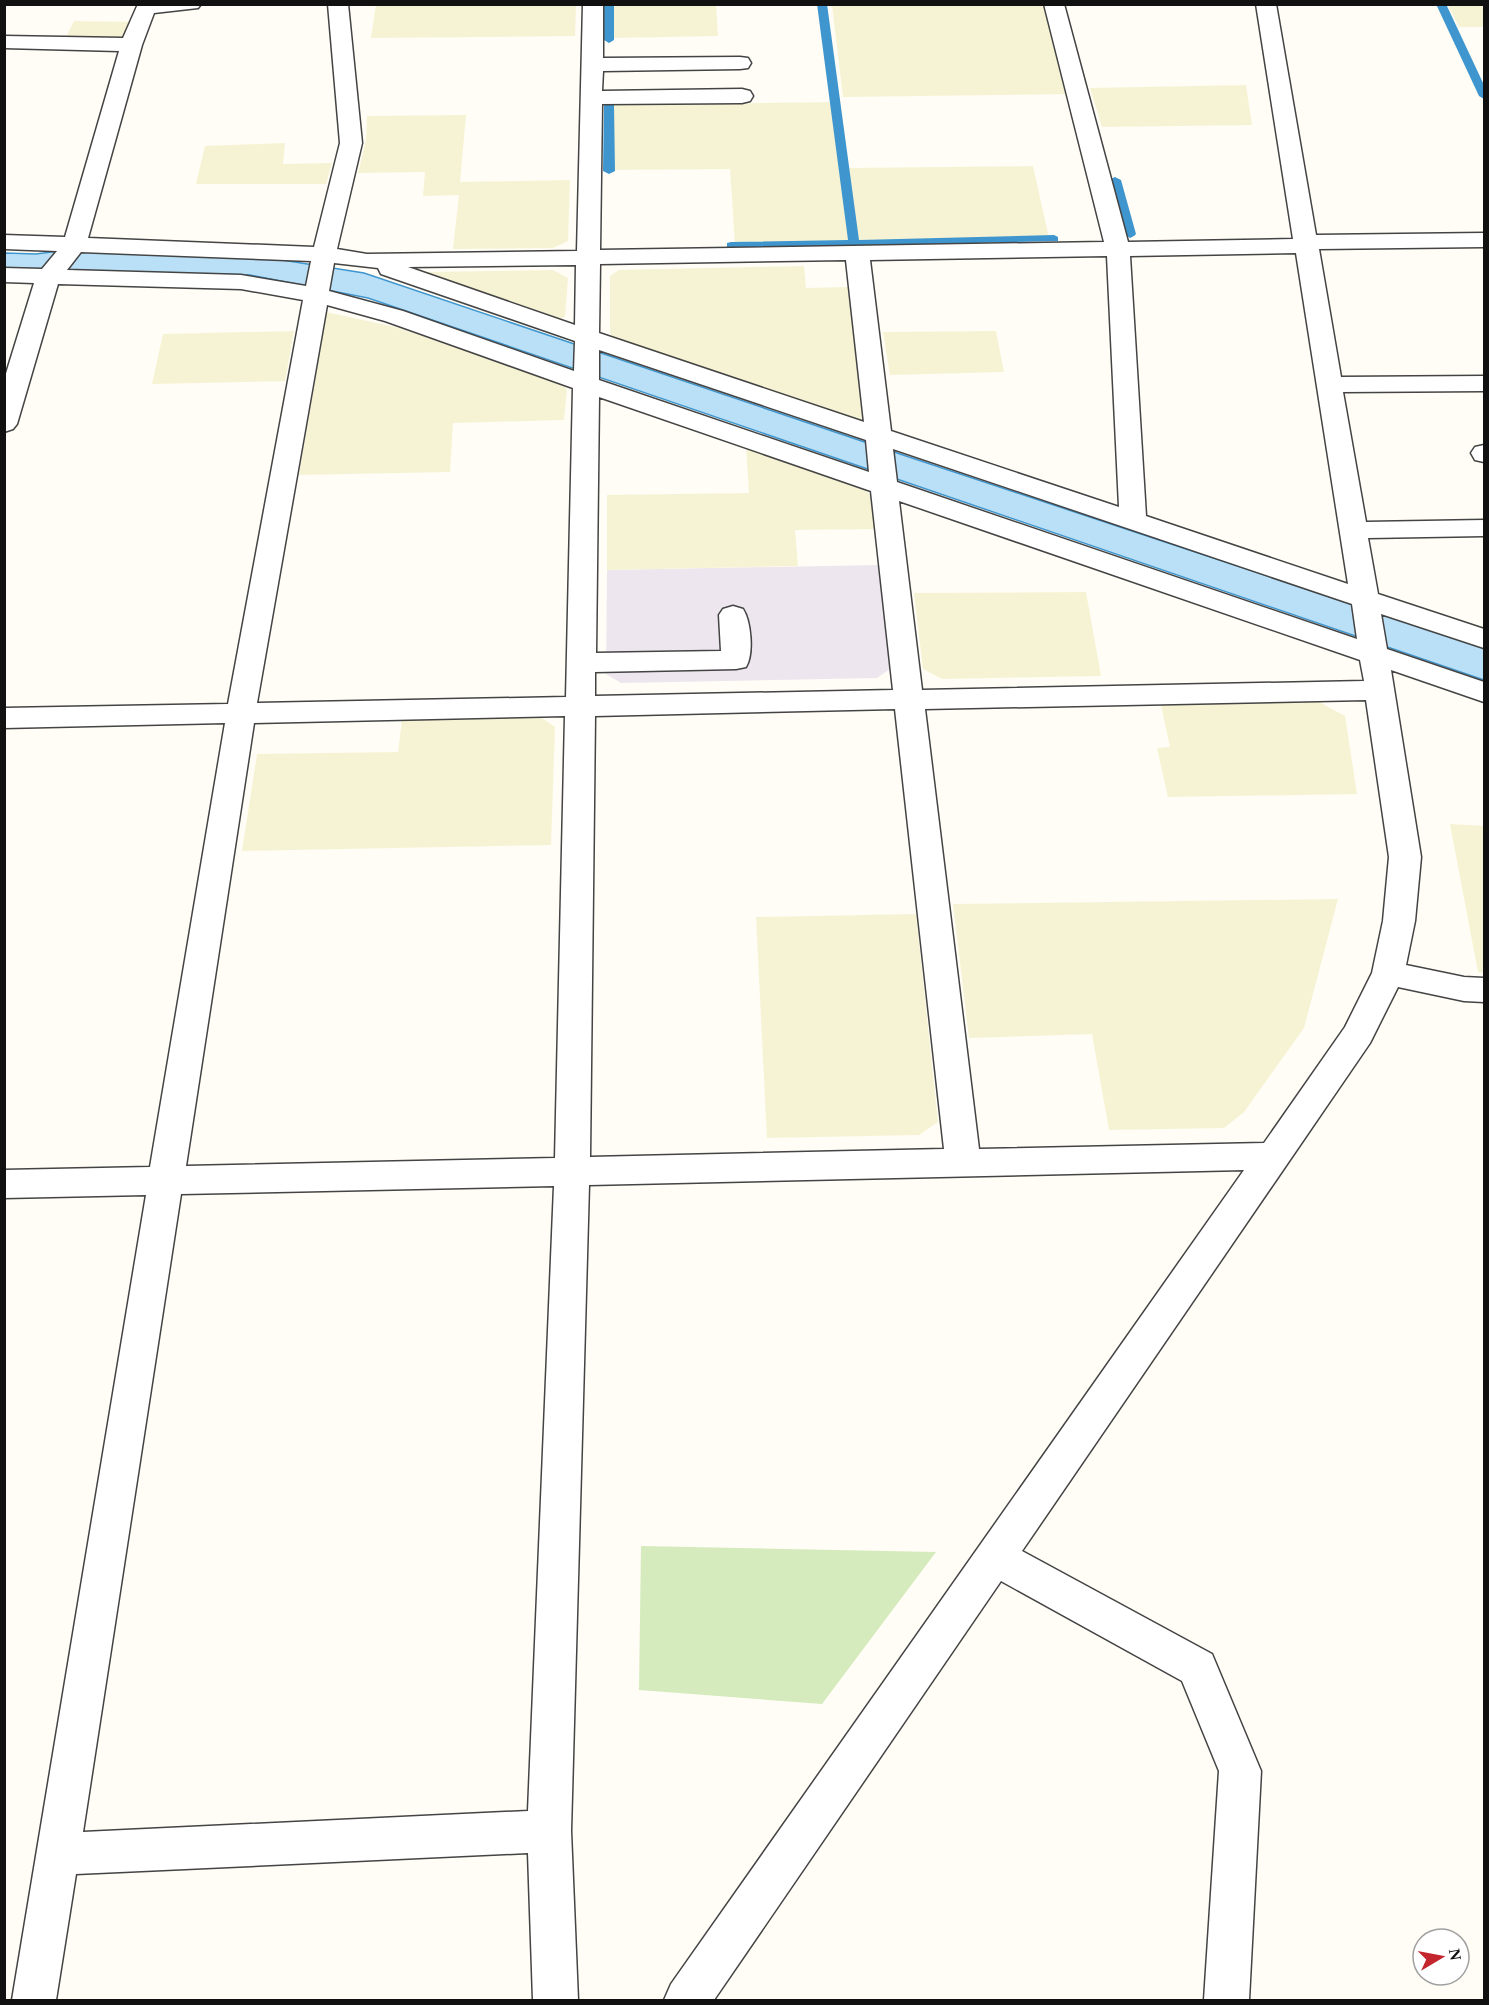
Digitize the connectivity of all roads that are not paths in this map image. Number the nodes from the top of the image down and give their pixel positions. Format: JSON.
{"nodes":[{"id":1,"x":191,"y":4,"type":"edge"},
{"id":2,"x":338,"y":4,"type":"edge"},
{"id":3,"x":593,"y":4,"type":"edge"},
{"id":4,"x":1054,"y":4,"type":"edge"},
{"id":5,"x":1266,"y":4,"type":"edge"},
{"id":6,"x":4,"y":42,"type":"edge"},
{"id":7,"x":130,"y":45,"type":"junction"},
{"id":8,"x":740,"y":63,"type":"dead end"},
{"id":9,"x":591,"y":65,"type":"junction"},
{"id":10,"x":742,"y":96,"type":"dead end"},
{"id":11,"x":590,"y":98,"type":"junction"},
{"id":12,"x":1485,"y":240,"type":"edge"},
{"id":13,"x":4,"y":242,"type":"edge"},
{"id":14,"x":1306,"y":244,"type":"junction"},
{"id":15,"x":72,"y":248,"type":"junction"},
{"id":16,"x":1118,"y":249,"type":"junction"},
{"id":17,"x":857,"y":254,"type":"junction"},
{"id":18,"x":323,"y":259,"type":"junction"},
{"id":19,"x":587,"y":259,"type":"junction"},
{"id":20,"x":368,"y":261,"type":"junction"},
{"id":21,"x":50,"y":274,"type":"junction"},
{"id":22,"x":4,"y":275,"type":"edge"},
{"id":23,"x":317,"y":292,"type":"junction"},
{"id":24,"x":586,"y":341,"type":"junction"},
{"id":25,"x":585,"y":379,"type":"junction"},
{"id":26,"x":1485,"y":383,"type":"edge"},
{"id":27,"x":1330,"y":385,"type":"junction"},
{"id":28,"x":4,"y":424,"type":"edge"},
{"id":29,"x":878,"y":439,"type":"junction"},
{"id":30,"x":883,"y":482,"type":"junction"},
{"id":31,"x":1133,"y":521,"type":"junction"},
{"id":32,"x":1485,"y":528,"type":"edge"},
{"id":33,"x":1353,"y":530,"type":"junction"},
{"id":34,"x":1365,"y":601,"type":"junction"},
{"id":35,"x":733,"y":615,"type":"dead end"},
{"id":36,"x":1485,"y":639,"type":"edge"},
{"id":37,"x":1373,"y":651,"type":"junction"},
{"id":38,"x":581,"y":663,"type":"junction"},
{"id":39,"x":1380,"y":690,"type":"junction"},
{"id":40,"x":1485,"y":693,"type":"edge"},
{"id":41,"x":909,"y":700,"type":"junction"},
{"id":42,"x":580,"y":706,"type":"junction"},
{"id":43,"x":241,"y":713,"type":"junction"},
{"id":44,"x":4,"y":718,"type":"edge"},
{"id":45,"x":1388,"y":973,"type":"junction"},
{"id":46,"x":1485,"y":990,"type":"edge"},
{"id":47,"x":1274,"y":1156,"type":"junction"},
{"id":48,"x":963,"y":1162,"type":"junction"},
{"id":49,"x":572,"y":1170,"type":"junction"},
{"id":50,"x":167,"y":1181,"type":"junction"},
{"id":51,"x":4,"y":1184,"type":"edge"},
{"id":52,"x":995,"y":1557,"type":"junction"},
{"id":53,"x":549,"y":1831,"type":"junction"},
{"id":54,"x":58,"y":1854,"type":"junction"},
{"id":55,"x":34,"y":2001,"type":"edge"},
{"id":56,"x":556,"y":2001,"type":"edge"},
{"id":57,"x":687,"y":2001,"type":"edge"},
{"id":58,"x":1227,"y":2001,"type":"edge"}],
"edges":[{"from":1,"to":7,"type":"street"},
{"from":2,"to":18,"type":"street"},
{"from":3,"to":9,"type":"street"},
{"from":4,"to":16,"type":"street"},
{"from":5,"to":14,"type":"street"},
{"from":6,"to":7,"type":"street"},
{"from":7,"to":15,"type":"street"},
{"from":8,"to":9,"type":"street"},
{"from":9,"to":11,"type":"street"},
{"from":10,"to":11,"type":"street"},
{"from":11,"to":19,"type":"street"},
{"from":12,"to":14,"type":"street"},
{"from":13,"to":15,"type":"street"},
{"from":14,"to":16,"type":"street"},
{"from":14,"to":27,"type":"street"},
{"from":15,"to":18,"type":"street"},
{"from":15,"to":21,"type":"street"},
{"from":16,"to":17,"type":"street"},
{"from":16,"to":31,"type":"street"},
{"from":17,"to":19,"type":"street"},
{"from":17,"to":29,"type":"street"},
{"from":18,"to":20,"type":"street"},
{"from":18,"to":23,"type":"street"},
{"from":19,"to":20,"type":"street"},
{"from":19,"to":24,"type":"street"},
{"from":20,"to":24,"type":"street"},
{"from":21,"to":22,"type":"street"},
{"from":21,"to":23,"type":"street"},
{"from":21,"to":28,"type":"street"},
{"from":23,"to":25,"type":"street"},
{"from":23,"to":43,"type":"street"},
{"from":24,"to":25,"type":"street"},
{"from":24,"to":29,"type":"street"},
{"from":25,"to":30,"type":"street"},
{"from":25,"to":38,"type":"street"},
{"from":26,"to":27,"type":"street"},
{"from":27,"to":33,"type":"street"},
{"from":29,"to":30,"type":"street"},
{"from":29,"to":31,"type":"street"},
{"from":30,"to":37,"type":"street"},
{"from":30,"to":41,"type":"street"},
{"from":31,"to":34,"type":"street"},
{"from":32,"to":33,"type":"street"},
{"from":33,"to":34,"type":"street"},
{"from":34,"to":36,"type":"street"},
{"from":34,"to":37,"type":"street"},
{"from":35,"to":38,"type":"street"},
{"from":37,"to":39,"type":"street"},
{"from":37,"to":40,"type":"street"},
{"from":38,"to":42,"type":"street"},
{"from":39,"to":41,"type":"street"},
{"from":39,"to":45,"type":"street"},
{"from":41,"to":42,"type":"street"},
{"from":41,"to":48,"type":"street"},
{"from":42,"to":43,"type":"street"},
{"from":42,"to":49,"type":"street"},
{"from":43,"to":44,"type":"street"},
{"from":43,"to":50,"type":"street"},
{"from":45,"to":46,"type":"street"},
{"from":45,"to":47,"type":"street"},
{"from":47,"to":48,"type":"street"},
{"from":47,"to":52,"type":"street"},
{"from":48,"to":49,"type":"street"},
{"from":49,"to":50,"type":"street"},
{"from":49,"to":53,"type":"street"},
{"from":50,"to":51,"type":"street"},
{"from":50,"to":54,"type":"street"},
{"from":52,"to":57,"type":"street"},
{"from":52,"to":58,"type":"street"},
{"from":53,"to":54,"type":"street"},
{"from":53,"to":56,"type":"street"},
{"from":54,"to":55,"type":"street"}]}
